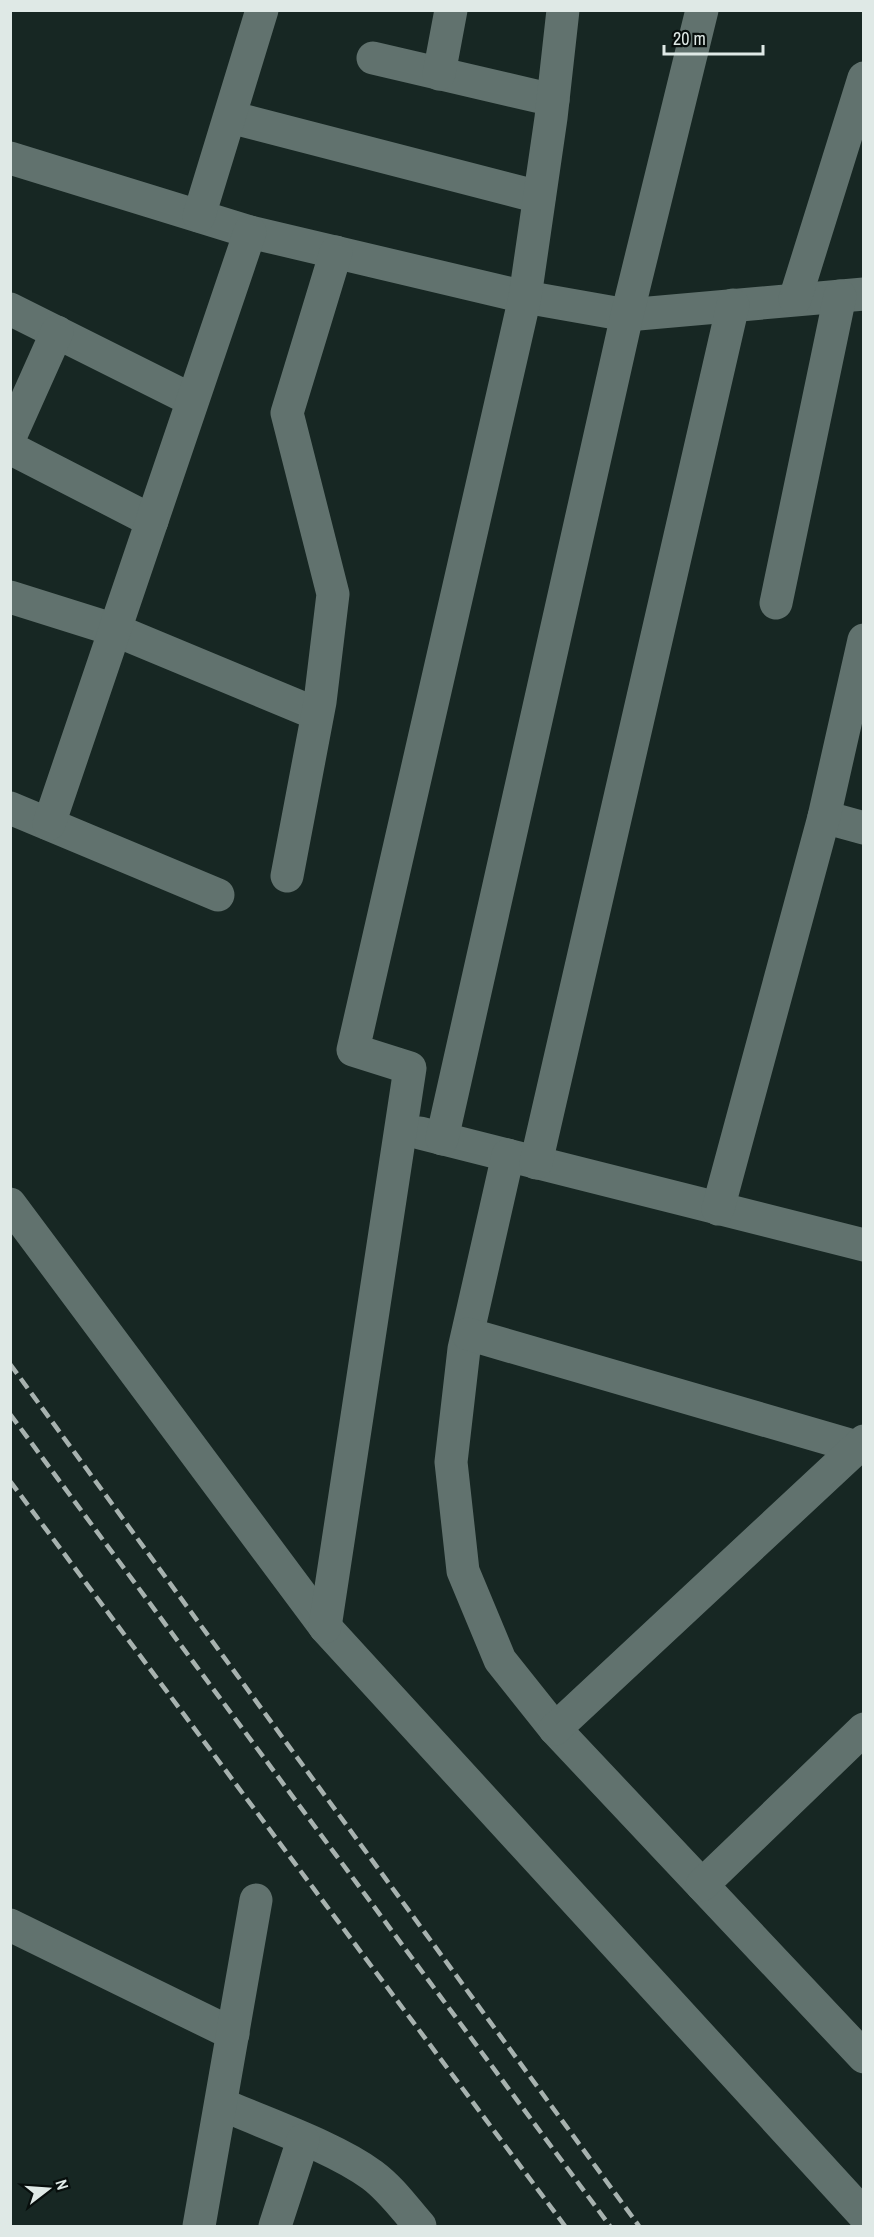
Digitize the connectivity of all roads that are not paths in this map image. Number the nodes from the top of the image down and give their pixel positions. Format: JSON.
{"nodes":[{"id":1,"x":262,"y":10,"type":"edge"},
{"id":2,"x":451,"y":10,"type":"edge"},
{"id":3,"x":563,"y":10,"type":"edge"},
{"id":4,"x":702,"y":10,"type":"edge"},
{"id":5,"x":373,"y":58,"type":"dead end"},
{"id":6,"x":439,"y":74,"type":"junction"},
{"id":7,"x":864,"y":78,"type":"edge"},
{"id":8,"x":553,"y":100,"type":"junction"},
{"id":9,"x":230,"y":117,"type":"junction"},
{"id":10,"x":10,"y":158,"type":"edge"},
{"id":11,"x":539,"y":197,"type":"junction"},
{"id":12,"x":199,"y":216,"type":"junction"},
{"id":13,"x":250,"y":232,"type":"junction"},
{"id":14,"x":336,"y":252,"type":"junction"},
{"id":15,"x":852,"y":295,"type":"edge"},
{"id":16,"x":525,"y":297,"type":"junction"},
{"id":17,"x":795,"y":300,"type":"junction"},
{"id":18,"x":734,"y":305,"type":"junction"},
{"id":19,"x":10,"y":309,"type":"edge"},
{"id":20,"x":627,"y":315,"type":"junction"},
{"id":21,"x":57,"y":332,"type":"junction"},
{"id":22,"x":192,"y":400,"type":"junction"},
{"id":23,"x":10,"y":437,"type":"edge"},
{"id":24,"x":10,"y":448,"type":"edge"},
{"id":25,"x":152,"y":521,"type":"junction"},
{"id":26,"x":10,"y":597,"type":"edge"},
{"id":27,"x":776,"y":603,"type":"dead end"},
{"id":28,"x":115,"y":630,"type":"junction"},
{"id":29,"x":864,"y":640,"type":"edge"},
{"id":30,"x":317,"y":714,"type":"junction"},
{"id":31,"x":10,"y":808,"type":"edge"},
{"id":32,"x":824,"y":817,"type":"junction"},
{"id":33,"x":49,"y":824,"type":"junction"},
{"id":34,"x":864,"y":828,"type":"edge"},
{"id":35,"x":287,"y":876,"type":"dead end"},
{"id":36,"x":218,"y":895,"type":"dead end"},
{"id":37,"x":401,"y":1128,"type":"junction"},
{"id":38,"x":442,"y":1139,"type":"junction"},
{"id":39,"x":522,"y":1159,"type":"junction"},
{"id":40,"x":10,"y":1204,"type":"edge"},
{"id":41,"x":718,"y":1209,"type":"junction"},
{"id":42,"x":864,"y":1245,"type":"edge"},
{"id":43,"x":468,"y":1334,"type":"junction"},
{"id":44,"x":860,"y":1444,"type":"edge"},
{"id":45,"x":325,"y":1627,"type":"junction"},
{"id":46,"x":555,"y":1729,"type":"junction"},
{"id":47,"x":860,"y":1741,"type":"edge"},
{"id":48,"x":702,"y":1885,"type":"junction"},
{"id":49,"x":255,"y":1900,"type":"dead end"},
{"id":50,"x":10,"y":1924,"type":"edge"},
{"id":51,"x":233,"y":2034,"type":"junction"},
{"id":52,"x":864,"y":2057,"type":"edge"},
{"id":53,"x":221,"y":2104,"type":"junction"},
{"id":54,"x":303,"y":2140,"type":"junction"},
{"id":55,"x":864,"y":2215,"type":"edge"},
{"id":56,"x":199,"y":2226,"type":"edge"},
{"id":57,"x":275,"y":2226,"type":"edge"},
{"id":58,"x":420,"y":2226,"type":"edge"}],
"edges":[{"from":1,"to":9,"type":"street"},
{"from":2,"to":6,"type":"street"},
{"from":3,"to":8,"type":"street"},
{"from":4,"to":20,"type":"street"},
{"from":5,"to":6,"type":"street"},
{"from":6,"to":8,"type":"street"},
{"from":7,"to":17,"type":"street"},
{"from":8,"to":11,"type":"street"},
{"from":9,"to":11,"type":"street"},
{"from":9,"to":12,"type":"street"},
{"from":10,"to":12,"type":"street"},
{"from":11,"to":16,"type":"street"},
{"from":12,"to":13,"type":"street"},
{"from":13,"to":14,"type":"street"},
{"from":13,"to":22,"type":"street"},
{"from":14,"to":16,"type":"street"},
{"from":14,"to":30,"type":"street"},
{"from":15,"to":17,"type":"street"},
{"from":15,"to":27,"type":"street"},
{"from":16,"to":20,"type":"street"},
{"from":16,"to":37,"type":"street"},
{"from":17,"to":18,"type":"street"},
{"from":18,"to":20,"type":"street"},
{"from":18,"to":39,"type":"street"},
{"from":19,"to":21,"type":"street"},
{"from":20,"to":38,"type":"street"},
{"from":21,"to":22,"type":"street"},
{"from":21,"to":23,"type":"street"},
{"from":22,"to":25,"type":"street"},
{"from":24,"to":25,"type":"street"},
{"from":25,"to":28,"type":"street"},
{"from":26,"to":28,"type":"street"},
{"from":28,"to":30,"type":"street"},
{"from":28,"to":33,"type":"street"},
{"from":29,"to":32,"type":"street"},
{"from":30,"to":35,"type":"street"},
{"from":31,"to":33,"type":"street"},
{"from":32,"to":34,"type":"street"},
{"from":32,"to":41,"type":"street"},
{"from":33,"to":36,"type":"street"},
{"from":37,"to":38,"type":"street"},
{"from":37,"to":45,"type":"street"},
{"from":38,"to":39,"type":"street"},
{"from":39,"to":41,"type":"street"},
{"from":39,"to":43,"type":"street"},
{"from":40,"to":45,"type":"street"},
{"from":41,"to":42,"type":"street"},
{"from":43,"to":44,"type":"street"},
{"from":43,"to":46,"type":"street"},
{"from":44,"to":46,"type":"street"},
{"from":45,"to":55,"type":"street"},
{"from":46,"to":48,"type":"street"},
{"from":47,"to":48,"type":"street"},
{"from":48,"to":52,"type":"street"},
{"from":49,"to":51,"type":"street"},
{"from":50,"to":51,"type":"street"},
{"from":51,"to":53,"type":"street"},
{"from":53,"to":54,"type":"street"},
{"from":53,"to":56,"type":"street"},
{"from":54,"to":57,"type":"street"},
{"from":54,"to":58,"type":"street"}]}
